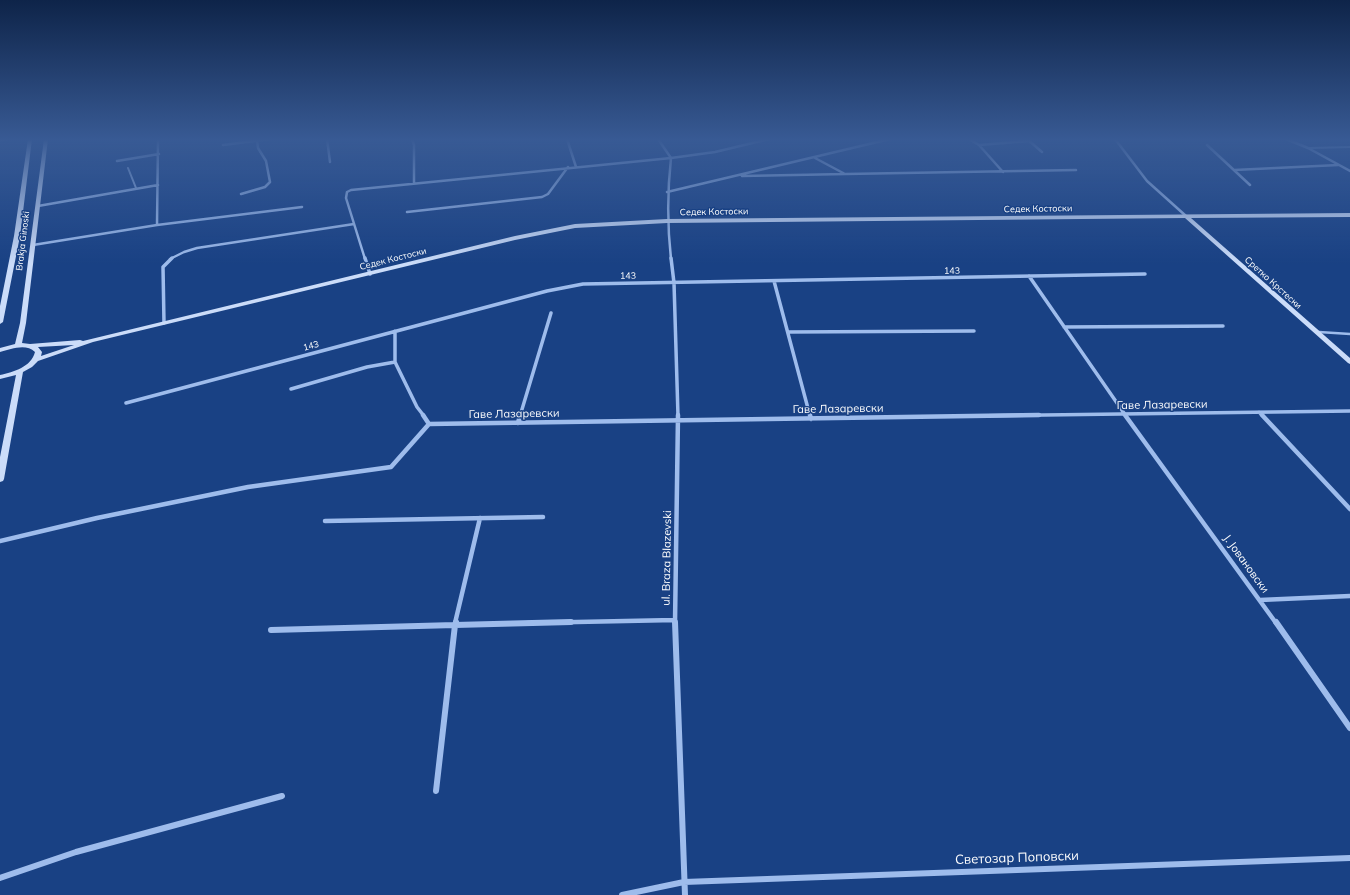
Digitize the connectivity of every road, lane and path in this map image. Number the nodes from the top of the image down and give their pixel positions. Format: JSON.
{"nodes":[{"id":1,"x":24,"y":181,"type":"edge"},
{"id":2,"x":41,"y":181,"type":"edge"},
{"id":3,"x":133,"y":181,"type":"edge"},
{"id":4,"x":158,"y":181,"type":"edge"},
{"id":5,"x":269,"y":181,"type":"edge"},
{"id":6,"x":435,"y":181,"type":"edge"},
{"id":7,"x":558,"y":181,"type":"edge"},
{"id":8,"x":668,"y":181,"type":"edge"},
{"id":9,"x":716,"y":181,"type":"edge"},
{"id":10,"x":1148,"y":181,"type":"edge"},
{"id":11,"x":1245,"y":181,"type":"edge"},
{"id":12,"x":414,"y":183,"type":"joint"},
{"id":13,"x":158,"y":185,"type":"junction"},
{"id":14,"x":1250,"y":185,"type":"dead end"},
{"id":15,"x":136,"y":188,"type":"junction"},
{"id":16,"x":667,"y":192,"type":"junction"},
{"id":17,"x":241,"y":194,"type":"dead end"},
{"id":18,"x":38,"y":206,"type":"junction"},
{"id":19,"x":302,"y":207,"type":"dead end"},
{"id":20,"x":407,"y":212,"type":"dead end"},
{"id":21,"x":1350,"y":215,"type":"edge"},
{"id":22,"x":1186,"y":216,"type":"junction"},
{"id":23,"x":667,"y":221,"type":"junction"},
{"id":24,"x":354,"y":224,"type":"junction"},
{"id":25,"x":157,"y":225,"type":"junction"},
{"id":26,"x":33,"y":245,"type":"junction"},
{"id":27,"x":370,"y":274,"type":"junction"},
{"id":28,"x":1145,"y":274,"type":"dead end"},
{"id":29,"x":1029,"y":276,"type":"junction"},
{"id":30,"x":774,"y":281,"type":"junction"},
{"id":31,"x":674,"y":283,"type":"junction"},
{"id":32,"x":551,"y":313,"type":"dead end"},
{"id":33,"x":0,"y":322,"type":"edge"},
{"id":34,"x":164,"y":323,"type":"junction"},
{"id":35,"x":1223,"y":326,"type":"dead end"},
{"id":36,"x":1064,"y":327,"type":"junction"},
{"id":37,"x":395,"y":331,"type":"junction"},
{"id":38,"x":974,"y":331,"type":"dead end"},
{"id":39,"x":788,"y":332,"type":"junction"},
{"id":40,"x":1315,"y":332,"type":"junction"},
{"id":41,"x":1350,"y":334,"type":"edge"},
{"id":42,"x":91,"y":341,"type":"junction"},
{"id":43,"x":18,"y":346,"type":"junction"},
{"id":44,"x":31,"y":346,"type":"junction"},
{"id":45,"x":0,"y":350,"type":"edge"},
{"id":46,"x":35,"y":360,"type":"junction"},
{"id":47,"x":395,"y":362,"type":"junction"},
{"id":48,"x":1350,"y":362,"type":"edge"},
{"id":49,"x":20,"y":371,"type":"junction"},
{"id":50,"x":0,"y":377,"type":"edge"},
{"id":51,"x":291,"y":389,"type":"dead end"},
{"id":52,"x":126,"y":403,"type":"dead end"},
{"id":53,"x":1350,"y":411,"type":"edge"},
{"id":54,"x":1260,"y":412,"type":"junction"},
{"id":55,"x":1124,"y":414,"type":"junction"},
{"id":56,"x":810,"y":419,"type":"junction"},
{"id":57,"x":678,"y":421,"type":"junction"},
{"id":58,"x":518,"y":423,"type":"junction"},
{"id":59,"x":429,"y":424,"type":"junction"},
{"id":60,"x":0,"y":479,"type":"edge"},
{"id":61,"x":1350,"y":509,"type":"edge"},
{"id":62,"x":543,"y":517,"type":"dead end"},
{"id":63,"x":480,"y":518,"type":"junction"},
{"id":64,"x":325,"y":521,"type":"dead end"},
{"id":65,"x":0,"y":542,"type":"edge"},
{"id":66,"x":1350,"y":596,"type":"edge"},
{"id":67,"x":1260,"y":600,"type":"junction"},
{"id":68,"x":675,"y":620,"type":"junction"},
{"id":69,"x":455,"y":625,"type":"junction"},
{"id":70,"x":271,"y":630,"type":"dead end"},
{"id":71,"x":1350,"y":728,"type":"edge"},
{"id":72,"x":436,"y":790,"type":"dead end"},
{"id":73,"x":282,"y":796,"type":"dead end"},
{"id":74,"x":1350,"y":858,"type":"edge"},
{"id":75,"x":0,"y":878,"type":"edge"},
{"id":76,"x":684,"y":882,"type":"junction"},
{"id":77,"x":622,"y":895,"type":"edge"},
{"id":78,"x":685,"y":895,"type":"edge"}],
"edges":[{"from":1,"to":33,"type":"main road","name":"Brakja Ginoski"},
{"from":2,"to":18,"type":"main road","name":"Brakja Ginoski"},
{"from":3,"to":15,"type":"lane"},
{"from":4,"to":13,"type":"street"},
{"from":5,"to":17,"type":"street"},
{"from":6,"to":12,"type":"street"},
{"from":7,"to":20,"type":"street"},
{"from":8,"to":16,"type":"street","name":"ul. Braza Blazevski"},
{"from":9,"to":16,"type":"street"},
{"from":10,"to":22,"type":"street"},
{"from":11,"to":14,"type":"street"},
{"from":12,"to":24,"type":"street"},
{"from":13,"to":15,"type":"street"},
{"from":13,"to":25,"type":"street"},
{"from":15,"to":18,"type":"street"},
{"from":16,"to":23,"type":"street","name":"ul. Braza Blazevski"},
{"from":18,"to":26,"type":"main road","name":"Brakja Ginoski"},
{"from":19,"to":25,"type":"street"},
{"from":21,"to":22,"type":"main road","name":"Седек Костоски"},
{"from":22,"to":23,"type":"main road","name":"Седек Костоски"},
{"from":22,"to":40,"type":"main road","name":"Сретко Крстески"},
{"from":23,"to":27,"type":"main road","name":"Седек Костоски"},
{"from":23,"to":31,"type":"street","name":"ul. Braza Blazevski"},
{"from":24,"to":27,"type":"street"},
{"from":24,"to":34,"type":"street"},
{"from":25,"to":26,"type":"street"},
{"from":26,"to":43,"type":"main road","name":"Brakja Ginoski"},
{"from":27,"to":34,"type":"main road","name":"Седек Костоски"},
{"from":28,"to":29,"type":"street","name":"143"},
{"from":29,"to":30,"type":"street","name":"143"},
{"from":29,"to":36,"type":"street","name":"Ј. Јовановски"},
{"from":30,"to":31,"type":"street","name":"143"},
{"from":30,"to":39,"type":"street"},
{"from":31,"to":37,"type":"street","name":"143"},
{"from":31,"to":57,"type":"street","name":"ul. Braza Blazevski"},
{"from":32,"to":58,"type":"street"},
{"from":34,"to":42,"type":"main road","name":"Седек Костоски"},
{"from":35,"to":36,"type":"street"},
{"from":36,"to":55,"type":"street","name":"Ј. Јовановски"},
{"from":37,"to":47,"type":"street"},
{"from":37,"to":52,"type":"street","name":"143"},
{"from":38,"to":39,"type":"street"},
{"from":39,"to":56,"type":"street"},
{"from":40,"to":41,"type":"lane"},
{"from":40,"to":48,"type":"main road","name":"Сретко Крстески"},
{"from":42,"to":44,"type":"main road"},
{"from":42,"to":46,"type":"main road"},
{"from":43,"to":44,"type":"main road"},
{"from":43,"to":45,"type":"main road"},
{"from":44,"to":46,"type":"main road"},
{"from":46,"to":49,"type":"main road"},
{"from":47,"to":51,"type":"street"},
{"from":47,"to":59,"type":"street"},
{"from":49,"to":50,"type":"main road"},
{"from":49,"to":60,"type":"main road"},
{"from":53,"to":54,"type":"street","name":"Гаве Лазаревски"},
{"from":54,"to":55,"type":"street","name":"Гаве Лазаревски"},
{"from":54,"to":61,"type":"street"},
{"from":55,"to":56,"type":"street","name":"Гаве Лазаревски"},
{"from":55,"to":67,"type":"street","name":"Ј. Јовановски"},
{"from":56,"to":57,"type":"street","name":"Гаве Лазаревски"},
{"from":57,"to":58,"type":"street","name":"Гаве Лазаревски"},
{"from":57,"to":68,"type":"street","name":"ul. Braza Blazevski"},
{"from":58,"to":59,"type":"street","name":"Гаве Лазаревски"},
{"from":59,"to":65,"type":"street"},
{"from":62,"to":63,"type":"street"},
{"from":63,"to":64,"type":"street"},
{"from":63,"to":69,"type":"street"},
{"from":66,"to":67,"type":"street"},
{"from":67,"to":71,"type":"street","name":"Ј. Јовановски"},
{"from":68,"to":69,"type":"street"},
{"from":68,"to":76,"type":"street","name":"ul. Braza Blazevski"},
{"from":69,"to":70,"type":"street"},
{"from":69,"to":72,"type":"street"},
{"from":73,"to":75,"type":"street"},
{"from":74,"to":76,"type":"street","name":"Светозар Поповски"},
{"from":76,"to":77,"type":"street","name":"Светозар Поповски"},
{"from":76,"to":78,"type":"street","name":"ul. Braza Blazevski"}]}
